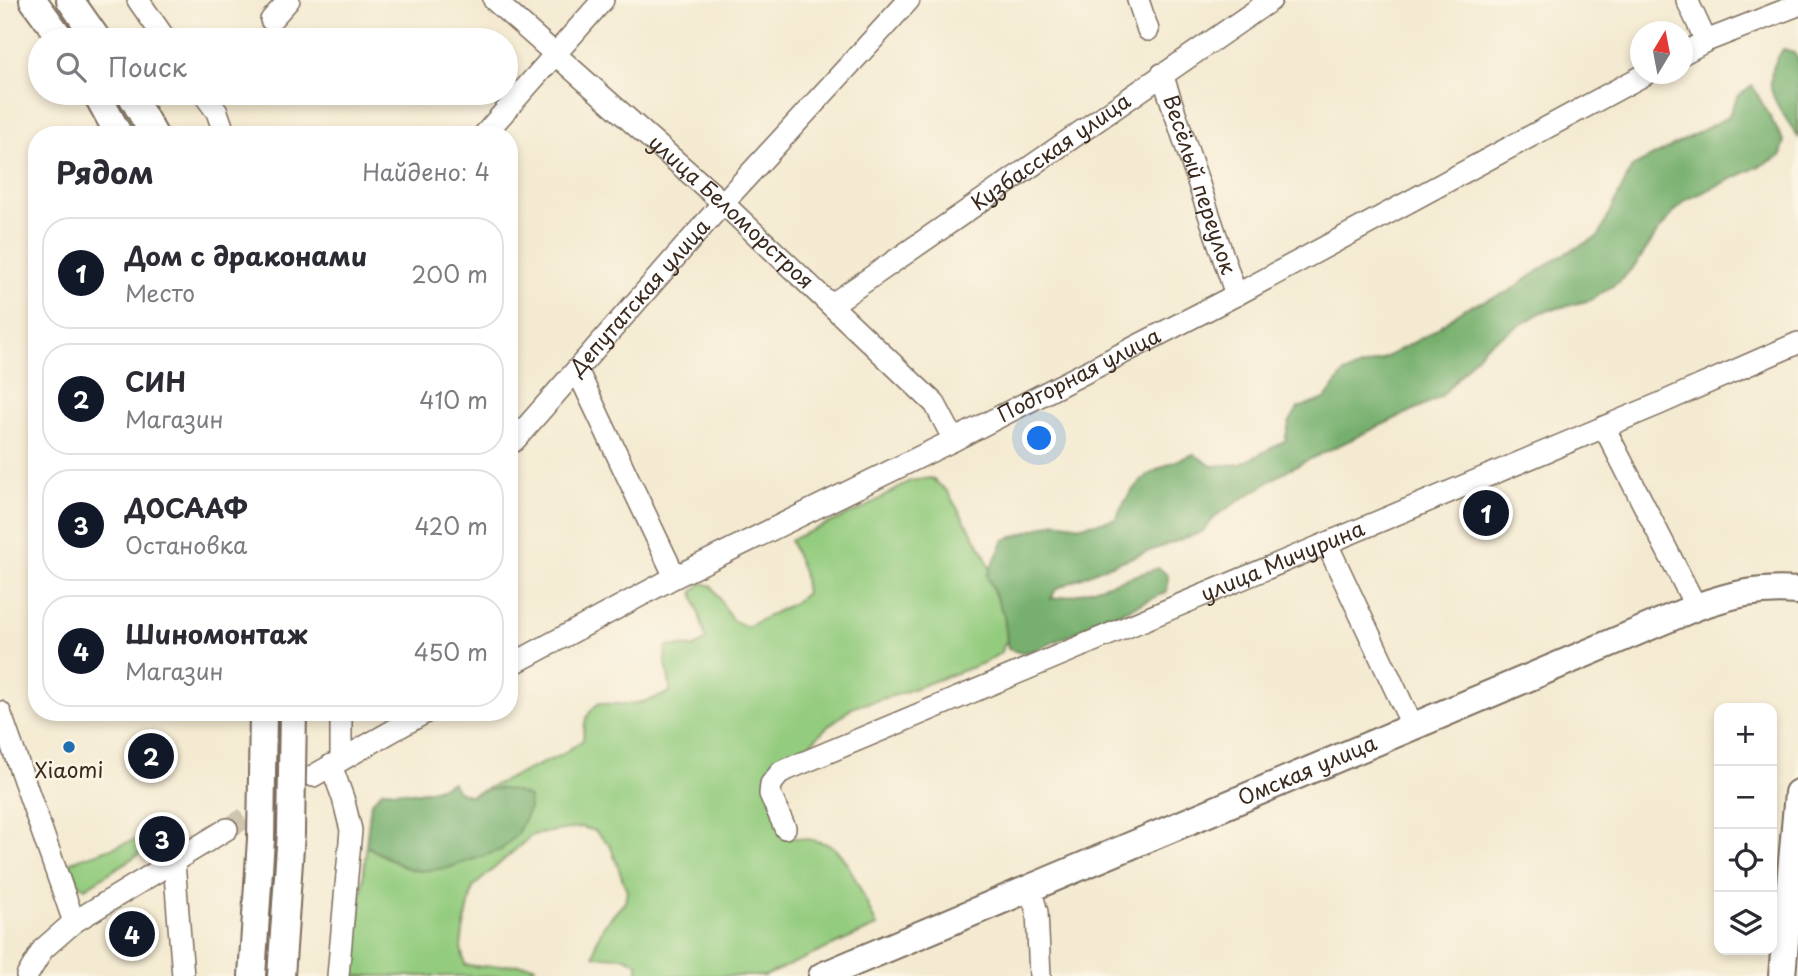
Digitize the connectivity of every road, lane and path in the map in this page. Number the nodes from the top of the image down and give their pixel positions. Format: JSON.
{"nodes":[{"id":1,"x":33,"y":0,"type":"edge"},
{"id":2,"x":70,"y":0,"type":"edge"},
{"id":3,"x":138,"y":0,"type":"edge"},
{"id":4,"x":289,"y":0,"type":"edge"},
{"id":5,"x":494,"y":0,"type":"edge"},
{"id":6,"x":603,"y":0,"type":"edge"},
{"id":7,"x":909,"y":0,"type":"edge"},
{"id":8,"x":1138,"y":0,"type":"edge"},
{"id":9,"x":1271,"y":0,"type":"edge"},
{"id":10,"x":1687,"y":0,"type":"edge"},
{"id":11,"x":1798,"y":5,"type":"edge"},
{"id":12,"x":271,"y":20,"type":"dead end"},
{"id":13,"x":53,"y":28,"type":"edge"},
{"id":14,"x":90,"y":28,"type":"edge"},
{"id":15,"x":158,"y":28,"type":"edge"},
{"id":16,"x":1148,"y":30,"type":"dead end"},
{"id":17,"x":1706,"y":41,"type":"junction"},
{"id":18,"x":1693,"y":48,"type":"edge"},
{"id":19,"x":554,"y":55,"type":"junction"},
{"id":20,"x":1162,"y":74,"type":"junction"},
{"id":21,"x":1630,"y":83,"type":"edge"},
{"id":22,"x":518,"y":96,"type":"edge"},
{"id":23,"x":103,"y":105,"type":"edge"},
{"id":24,"x":137,"y":105,"type":"edge"},
{"id":25,"x":211,"y":105,"type":"edge"},
{"id":26,"x":510,"y":105,"type":"edge"},
{"id":27,"x":114,"y":126,"type":"edge"},
{"id":28,"x":149,"y":126,"type":"edge"},
{"id":29,"x":221,"y":126,"type":"edge"},
{"id":30,"x":492,"y":126,"type":"edge"},
{"id":31,"x":723,"y":203,"type":"junction"},
{"id":32,"x":1236,"y":295,"type":"junction"},
{"id":33,"x":831,"y":305,"type":"junction"},
{"id":34,"x":1798,"y":343,"type":"edge"},
{"id":35,"x":577,"y":370,"type":"junction"},
{"id":36,"x":1604,"y":426,"type":"junction"},
{"id":37,"x":518,"y":436,"type":"edge"},
{"id":38,"x":954,"y":440,"type":"junction"},
{"id":39,"x":1327,"y":544,"type":"junction"},
{"id":40,"x":675,"y":577,"type":"junction"},
{"id":41,"x":1798,"y":591,"type":"edge"},
{"id":42,"x":1696,"y":607,"type":"junction"},
{"id":43,"x":518,"y":661,"type":"edge"},
{"id":44,"x":0,"y":712,"type":"edge"},
{"id":45,"x":263,"y":721,"type":"edge"},
{"id":46,"x":293,"y":721,"type":"edge"},
{"id":47,"x":340,"y":721,"type":"edge"},
{"id":48,"x":410,"y":721,"type":"edge"},
{"id":49,"x":1413,"y":727,"type":"junction"},
{"id":50,"x":336,"y":763,"type":"junction"},
{"id":51,"x":313,"y":776,"type":"tunnel mouth"},
{"id":52,"x":1798,"y":793,"type":"edge"},
{"id":53,"x":786,"y":828,"type":"dead end"},
{"id":54,"x":227,"y":829,"type":"tunnel mouth"},
{"id":55,"x":174,"y":862,"type":"junction"},
{"id":56,"x":1030,"y":888,"type":"junction"},
{"id":57,"x":74,"y":922,"type":"junction"},
{"id":58,"x":27,"y":976,"type":"edge"},
{"id":59,"x":183,"y":976,"type":"edge"},
{"id":60,"x":252,"y":976,"type":"edge"},
{"id":61,"x":281,"y":976,"type":"edge"},
{"id":62,"x":338,"y":976,"type":"edge"},
{"id":63,"x":822,"y":976,"type":"edge"},
{"id":64,"x":1041,"y":976,"type":"edge"},
{"id":65,"x":1782,"y":976,"type":"edge"}],
"edges":[{"from":1,"to":13,"type":"main road"},
{"from":2,"to":14,"type":"main road"},
{"from":3,"to":15,"type":"street"},
{"from":4,"to":12,"type":"street"},
{"from":5,"to":19,"type":"street","name":"улица Беломорстроя"},
{"from":6,"to":19,"type":"street"},
{"from":7,"to":31,"type":"street","name":"Депутатская улица"},
{"from":8,"to":16,"type":"street"},
{"from":9,"to":20,"type":"street","name":"Кузбасская улица"},
{"from":10,"to":17,"type":"street"},
{"from":11,"to":17,"type":"street"},
{"from":17,"to":18,"type":"street"},
{"from":19,"to":22,"type":"street"},
{"from":19,"to":31,"type":"street","name":"улица Беломорстроя"},
{"from":20,"to":32,"type":"street","name":"Весёлый переулок"},
{"from":20,"to":33,"type":"street","name":"Кузбасская улица"},
{"from":21,"to":32,"type":"street","name":"Подгорная улица"},
{"from":23,"to":27,"type":"main road"},
{"from":24,"to":28,"type":"main road"},
{"from":25,"to":29,"type":"street"},
{"from":26,"to":30,"type":"street"},
{"from":31,"to":33,"type":"street","name":"улица Беломорстроя"},
{"from":31,"to":35,"type":"street","name":"Депутатская улица"},
{"from":32,"to":38,"type":"street","name":"Подгорная улица"},
{"from":33,"to":38,"type":"street","name":"улица Беломорстроя"},
{"from":34,"to":36,"type":"street","name":"улица Мичурина"},
{"from":35,"to":37,"type":"street","name":"Депутатская улица"},
{"from":35,"to":40,"type":"street"},
{"from":36,"to":39,"type":"street","name":"улица Мичурина"},
{"from":36,"to":42,"type":"street"},
{"from":38,"to":40,"type":"street","name":"Подгорная улица"},
{"from":39,"to":49,"type":"street"},
{"from":39,"to":53,"type":"street","name":"улица Мичурина"},
{"from":40,"to":43,"type":"street","name":"Подгорная улица"},
{"from":41,"to":42,"type":"main road","name":"Омская улица"},
{"from":42,"to":49,"type":"main road","name":"Омская улица"},
{"from":44,"to":57,"type":"street"},
{"from":45,"to":60,"type":"main road","bridge":true},
{"from":46,"to":61,"type":"main road","bridge":true},
{"from":47,"to":50,"type":"street"},
{"from":48,"to":50,"type":"street"},
{"from":49,"to":56,"type":"main road","name":"Омская улица"},
{"from":50,"to":51,"type":"street"},
{"from":50,"to":62,"type":"street"},
{"from":52,"to":65,"type":"main road"},
{"from":54,"to":55,"type":"street"},
{"from":55,"to":57,"type":"street"},
{"from":55,"to":59,"type":"street"},
{"from":56,"to":63,"type":"main road","name":"Омская улица"},
{"from":56,"to":64,"type":"street"},
{"from":57,"to":58,"type":"street"}]}
